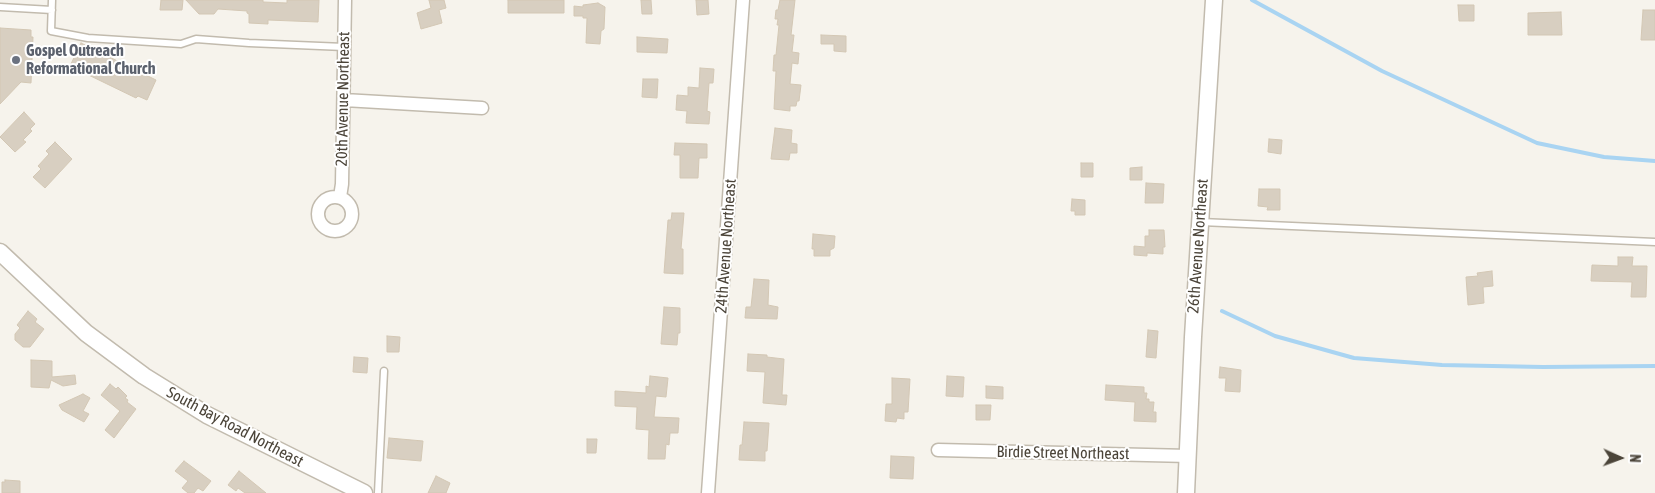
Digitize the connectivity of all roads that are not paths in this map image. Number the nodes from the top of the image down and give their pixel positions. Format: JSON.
{"nodes":[{"id":1,"x":52,"y":0,"type":"edge"},
{"id":2,"x":345,"y":0,"type":"edge"},
{"id":3,"x":743,"y":0,"type":"edge"},
{"id":4,"x":1214,"y":0,"type":"edge"},
{"id":5,"x":0,"y":7,"type":"edge"},
{"id":6,"x":52,"y":10,"type":"junction"},
{"id":7,"x":344,"y":47,"type":"junction"},
{"id":8,"x":344,"y":100,"type":"junction"},
{"id":9,"x":482,"y":108,"type":"dead end"},
{"id":10,"x":340,"y":198,"type":"dead end"},
{"id":11,"x":1200,"y":222,"type":"junction"},
{"id":12,"x":1655,"y":242,"type":"edge"},
{"id":13,"x":0,"y":252,"type":"edge"},
{"id":14,"x":384,"y":371,"type":"dead end"},
{"id":15,"x":938,"y":450,"type":"dead end"},
{"id":16,"x":1189,"y":456,"type":"junction"},
{"id":17,"x":364,"y":493,"type":"edge"},
{"id":18,"x":378,"y":493,"type":"edge"},
{"id":19,"x":708,"y":493,"type":"edge"},
{"id":20,"x":1186,"y":493,"type":"edge"}],
"edges":[{"from":1,"to":6,"type":"lane"},
{"from":2,"to":7,"type":"street","name":"20th Avenue Northeast"},
{"from":3,"to":19,"type":"street","name":"24th Avenue Northeast"},
{"from":4,"to":11,"type":"street","name":"26th Avenue Northeast"},
{"from":5,"to":6,"type":"lane"},
{"from":6,"to":7,"type":"lane"},
{"from":7,"to":8,"type":"street","name":"20th Avenue Northeast"},
{"from":8,"to":9,"type":"street"},
{"from":8,"to":10,"type":"street","name":"20th Avenue Northeast"},
{"from":11,"to":12,"type":"lane"},
{"from":11,"to":16,"type":"street","name":"26th Avenue Northeast"},
{"from":13,"to":17,"type":"street","name":"South Bay Road Northeast"},
{"from":14,"to":18,"type":"lane"},
{"from":15,"to":16,"type":"street","name":"Birdie Street Northeast"},
{"from":16,"to":20,"type":"street","name":"26th Avenue Northeast"}]}
